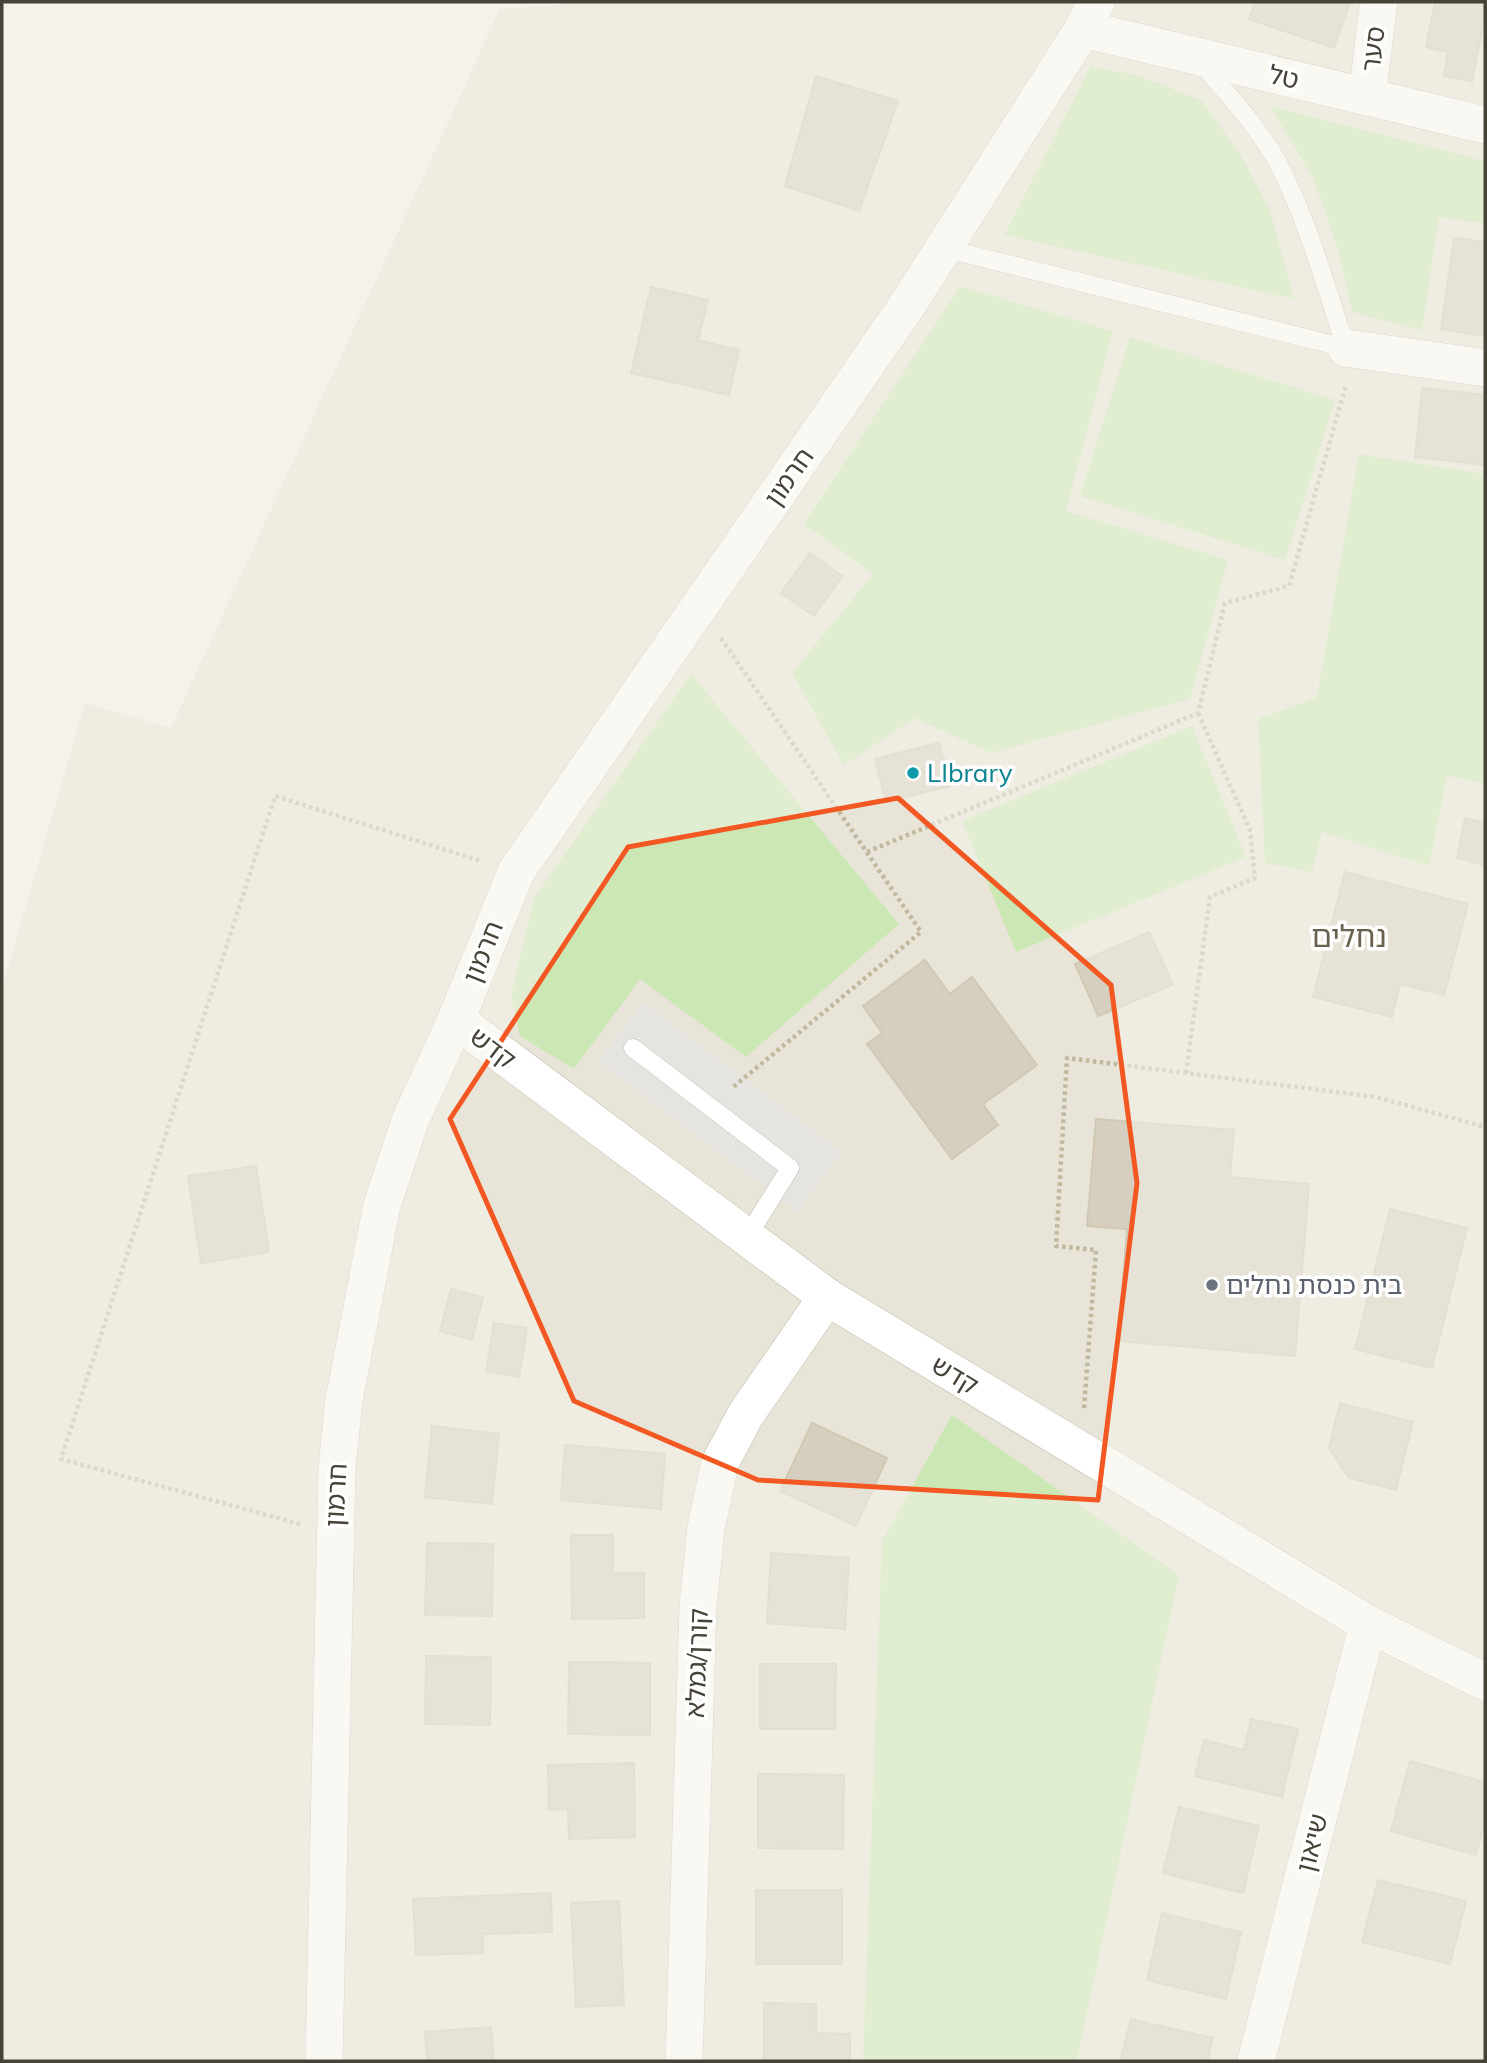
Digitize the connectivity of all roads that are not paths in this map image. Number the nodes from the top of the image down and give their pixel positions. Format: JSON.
{"nodes":[{"id":1,"x":1379,"y":2,"type":"edge"},
{"id":2,"x":1090,"y":16,"type":"edge"},
{"id":3,"x":1196,"y":56,"type":"junction"},
{"id":4,"x":1367,"y":97,"type":"junction"},
{"id":5,"x":1485,"y":125,"type":"edge"},
{"id":6,"x":943,"y":248,"type":"junction"},
{"id":7,"x":1351,"y":349,"type":"junction"},
{"id":8,"x":1485,"y":368,"type":"edge"},
{"id":9,"x":456,"y":1020,"type":"junction"},
{"id":10,"x":633,"y":1048,"type":"dead end"},
{"id":11,"x":747,"y":1237,"type":"junction"},
{"id":12,"x":827,"y":1297,"type":"junction"},
{"id":13,"x":1368,"y":1624,"type":"junction"},
{"id":14,"x":1485,"y":1682,"type":"edge"},
{"id":15,"x":324,"y":2061,"type":"edge"},
{"id":16,"x":684,"y":2061,"type":"edge"},
{"id":17,"x":1256,"y":2061,"type":"edge"}],
"edges":[{"from":1,"to":4,"type":"street","name":"סער"},
{"from":2,"to":3,"type":"street","name":"טל"},
{"from":2,"to":6,"type":"street","name":"חרמון"},
{"from":3,"to":4,"type":"street","name":"טל"},
{"from":3,"to":7,"type":"lane"},
{"from":4,"to":5,"type":"street","name":"טל"},
{"from":6,"to":7,"type":"lane"},
{"from":6,"to":9,"type":"street","name":"חרמון"},
{"from":7,"to":8,"type":"street"},
{"from":9,"to":11,"type":"street","name":"קדש"},
{"from":9,"to":15,"type":"street","name":"חרמון"},
{"from":10,"to":11,"type":"lane"},
{"from":11,"to":12,"type":"street","name":"קדש"},
{"from":12,"to":13,"type":"street","name":"קדש"},
{"from":12,"to":16,"type":"street","name":"קורן/גמלא"},
{"from":13,"to":14,"type":"street","name":"קדש"},
{"from":13,"to":17,"type":"street","name":"שיאון"}]}
